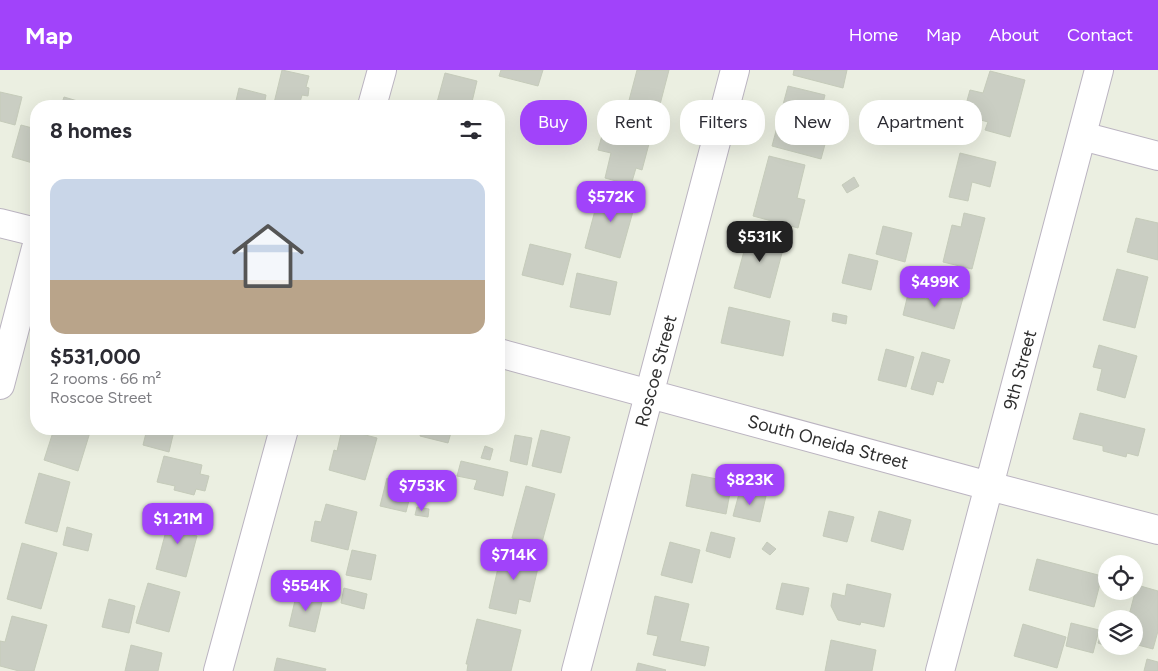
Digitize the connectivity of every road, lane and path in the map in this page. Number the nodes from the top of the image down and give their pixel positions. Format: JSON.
{"nodes":[{"id":1,"x":382,"y":70,"type":"edge"},
{"id":2,"x":735,"y":70,"type":"edge"},
{"id":3,"x":1099,"y":70,"type":"edge"},
{"id":4,"x":374,"y":100,"type":"edge"},
{"id":5,"x":1082,"y":136,"type":"junction"},
{"id":6,"x":1158,"y":156,"type":"edge"},
{"id":7,"x":0,"y":223,"type":"edge"},
{"id":8,"x":30,"y":230,"type":"edge"},
{"id":9,"x":30,"y":271,"type":"edge"},
{"id":10,"x":505,"y":355,"type":"edge"},
{"id":11,"x":0,"y":385,"type":"edge"},
{"id":12,"x":650,"y":394,"type":"junction"},
{"id":13,"x":282,"y":435,"type":"edge"},
{"id":14,"x":989,"y":486,"type":"junction"},
{"id":15,"x":1158,"y":530,"type":"edge"},
{"id":16,"x":218,"y":671,"type":"edge"},
{"id":17,"x":576,"y":671,"type":"edge"},
{"id":18,"x":940,"y":671,"type":"edge"}],
"edges":[{"from":1,"to":4,"type":"street"},
{"from":2,"to":12,"type":"street","name":"Roscoe Street"},
{"from":3,"to":5,"type":"street","name":"9th Street"},
{"from":5,"to":6,"type":"street"},
{"from":5,"to":14,"type":"street","name":"9th Street"},
{"from":7,"to":8,"type":"street"},
{"from":9,"to":11,"type":"street"},
{"from":10,"to":12,"type":"street","name":"South Oneida Street"},
{"from":12,"to":14,"type":"street","name":"South Oneida Street"},
{"from":12,"to":17,"type":"street","name":"Roscoe Street"},
{"from":13,"to":16,"type":"street"},
{"from":14,"to":15,"type":"street","name":"South Oneida Street"},
{"from":14,"to":18,"type":"street","name":"9th Street"}]}
